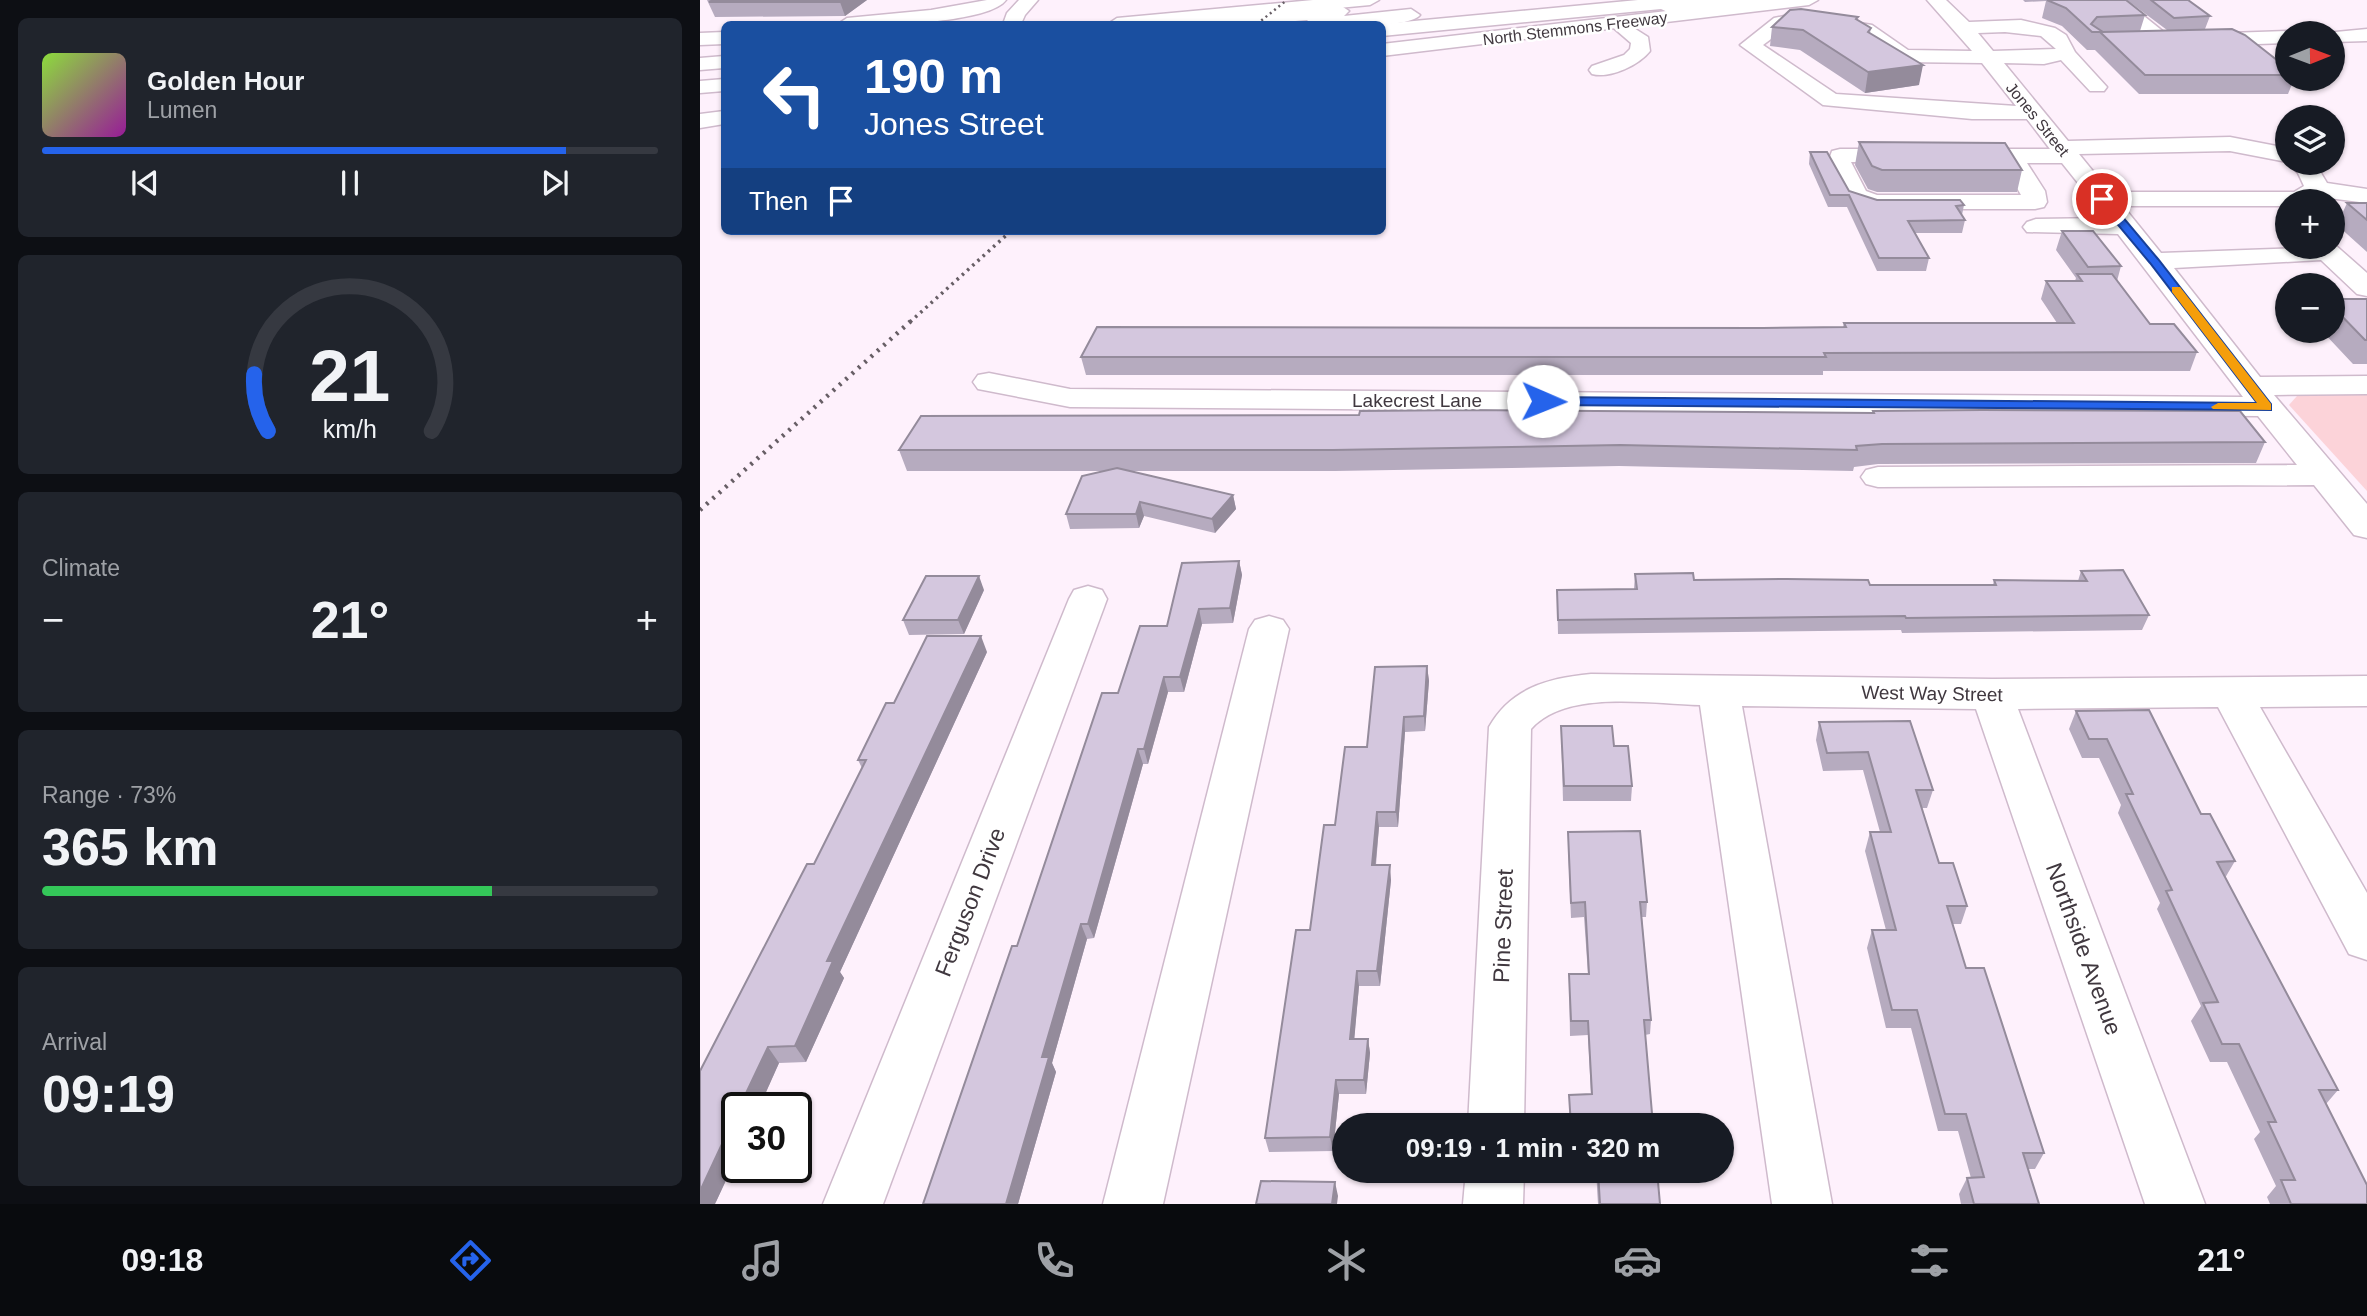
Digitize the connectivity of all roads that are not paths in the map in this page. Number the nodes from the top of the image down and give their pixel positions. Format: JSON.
{"nodes":[{"id":1,"x":997,"y":0,"type":"edge"},
{"id":2,"x":1028,"y":0,"type":"edge"},
{"id":3,"x":1370,"y":0,"type":"edge"},
{"id":4,"x":1562,"y":0,"type":"edge"},
{"id":5,"x":1695,"y":0,"type":"edge"},
{"id":6,"x":1764,"y":0,"type":"edge"},
{"id":7,"x":1809,"y":0,"type":"edge"},
{"id":8,"x":2113,"y":0,"type":"edge"},
{"id":9,"x":1941,"y":2,"type":"edge"},
{"id":10,"x":1423,"y":3,"type":"dead end"},
{"id":11,"x":1617,"y":16,"type":"junction"},
{"id":12,"x":877,"y":21,"type":"edge"},
{"id":13,"x":1013,"y":21,"type":"edge"},
{"id":14,"x":1149,"y":21,"type":"edge"},
{"id":15,"x":1234,"y":21,"type":"edge"},
{"id":16,"x":1343,"y":21,"type":"edge"},
{"id":17,"x":700,"y":25,"type":"edge"},
{"id":18,"x":721,"y":25,"type":"edge"},
{"id":19,"x":1964,"y":28,"type":"junction"},
{"id":20,"x":1386,"y":30,"type":"edge"},
{"id":21,"x":2367,"y":35,"type":"edge"},
{"id":22,"x":2345,"y":36,"type":"edge"},
{"id":23,"x":2275,"y":37,"type":"edge"},
{"id":24,"x":721,"y":38,"type":"edge"},
{"id":25,"x":700,"y":39,"type":"edge"},
{"id":26,"x":2165,"y":41,"type":"junction"},
{"id":27,"x":2112,"y":42,"type":"edge"},
{"id":28,"x":1386,"y":49,"type":"edge"},
{"id":29,"x":2065,"y":53,"type":"junction"},
{"id":30,"x":1903,"y":56,"type":"junction"},
{"id":31,"x":1988,"y":58,"type":"junction"},
{"id":32,"x":721,"y":62,"type":"edge"},
{"id":33,"x":700,"y":64,"type":"edge"},
{"id":34,"x":1599,"y":70,"type":"dead end"},
{"id":35,"x":721,"y":72,"type":"edge"},
{"id":36,"x":700,"y":75,"type":"edge"},
{"id":37,"x":721,"y":85,"type":"edge"},
{"id":38,"x":2097,"y":87,"type":"dead end"},
{"id":39,"x":700,"y":88,"type":"edge"},
{"id":40,"x":721,"y":94,"type":"edge"},
{"id":41,"x":700,"y":97,"type":"edge"},
{"id":42,"x":1972,"y":112,"type":"junction"},
{"id":43,"x":2033,"y":113,"type":"junction"},
{"id":44,"x":721,"y":118,"type":"edge"},
{"id":45,"x":700,"y":121,"type":"edge"},
{"id":46,"x":2064,"y":152,"type":"junction"},
{"id":47,"x":2275,"y":153,"type":"edge"},
{"id":48,"x":2010,"y":155,"type":"junction"},
{"id":49,"x":2345,"y":193,"type":"edge"},
{"id":50,"x":2367,"y":196,"type":"edge"},
{"id":51,"x":2102,"y":199,"type":"junction"},
{"id":52,"x":2275,"y":206,"type":"edge"},
{"id":53,"x":2123,"y":226,"type":"junction"},
{"id":54,"x":2036,"y":227,"type":"dead end"},
{"id":55,"x":2275,"y":253,"type":"edge"},
{"id":56,"x":2335,"y":259,"type":"edge"},
{"id":57,"x":2154,"y":261,"type":"junction"},
{"id":58,"x":2367,"y":288,"type":"edge"},
{"id":59,"x":989,"y":382,"type":"dead end"},
{"id":60,"x":2367,"y":386,"type":"edge"},
{"id":61,"x":2259,"y":396,"type":"junction"},
{"id":62,"x":2323,"y":475,"type":"junction"},
{"id":63,"x":1878,"y":477,"type":"dead end"},
{"id":64,"x":2367,"y":527,"type":"edge"},
{"id":65,"x":1088,"y":599,"type":"dead end"},
{"id":66,"x":1269,"y":629,"type":"dead end"},
{"id":67,"x":1719,"y":691,"type":"junction"},
{"id":68,"x":2367,"y":691,"type":"edge"},
{"id":69,"x":2231,"y":692,"type":"junction"},
{"id":70,"x":1992,"y":694,"type":"junction"},
{"id":71,"x":1510,"y":727,"type":"joint"},
{"id":72,"x":2367,"y":939,"type":"edge"},
{"id":73,"x":1496,"y":1113,"type":"edge"},
{"id":74,"x":1494,"y":1183,"type":"edge"},
{"id":75,"x":853,"y":1204,"type":"edge"},
{"id":76,"x":1133,"y":1204,"type":"edge"},
{"id":77,"x":1493,"y":1204,"type":"edge"},
{"id":78,"x":1802,"y":1204,"type":"edge"},
{"id":79,"x":2175,"y":1204,"type":"edge"}],
"edges":[{"from":1,"to":12,"type":"main road"},
{"from":2,"to":13,"type":"main road"},
{"from":3,"to":14,"type":"main road"},
{"from":4,"to":16,"type":"main road"},
{"from":5,"to":11,"type":"main road","name":"North Stemmons Freeway"},
{"from":6,"to":11,"type":"main road"},
{"from":7,"to":11,"type":"main road","name":"North Stemmons Freeway"},
{"from":8,"to":26,"type":"main road"},
{"from":9,"to":19,"type":"main road","name":"Jones Street"},
{"from":10,"to":15,"type":"main road"},
{"from":11,"to":20,"type":"main road","name":"North Stemmons Freeway"},
{"from":11,"to":28,"type":"main road","name":"North Stemmons Freeway"},
{"from":11,"to":34,"type":"main road"},
{"from":17,"to":18,"type":"main road"},
{"from":19,"to":29,"type":"main road"},
{"from":19,"to":31,"type":"main road","name":"Jones Street"},
{"from":21,"to":22,"type":"main road"},
{"from":23,"to":26,"type":"main road"},
{"from":24,"to":25,"type":"main road"},
{"from":26,"to":27,"type":"main road"},
{"from":29,"to":31,"type":"main road"},
{"from":29,"to":38,"type":"main road"},
{"from":30,"to":31,"type":"main road"},
{"from":30,"to":42,"type":"main road"},
{"from":30,"to":42,"type":"main road"},
{"from":31,"to":43,"type":"main road","name":"Jones Street"},
{"from":32,"to":33,"type":"main road"},
{"from":35,"to":36,"type":"main road"},
{"from":37,"to":39,"type":"main road"},
{"from":40,"to":41,"type":"main road"},
{"from":42,"to":43,"type":"main road"},
{"from":43,"to":46,"type":"main road","name":"Jones Street"},
{"from":44,"to":45,"type":"main road"},
{"from":46,"to":47,"type":"main road"},
{"from":46,"to":48,"type":"main road"},
{"from":46,"to":51,"type":"main road","name":"Jones Street"},
{"from":48,"to":48,"type":"main road"},
{"from":49,"to":50,"type":"main road"},
{"from":51,"to":52,"type":"main road"},
{"from":51,"to":53,"type":"main road","name":"Jones Street"},
{"from":53,"to":54,"type":"main road"},
{"from":53,"to":57,"type":"main road","name":"Jones Street"},
{"from":55,"to":57,"type":"main road"},
{"from":56,"to":58,"type":"main road"},
{"from":57,"to":61,"type":"main road","name":"Jones Street"},
{"from":59,"to":61,"type":"main road","name":"Lakecrest Lane"},
{"from":60,"to":61,"type":"main road","name":"Lakecrest Lane"},
{"from":61,"to":62,"type":"main road","name":"Jones Street"},
{"from":62,"to":63,"type":"main road"},
{"from":62,"to":64,"type":"main road","name":"Jones Street"},
{"from":65,"to":75,"type":"main road","name":"Ferguson Drive"},
{"from":66,"to":76,"type":"main road"},
{"from":67,"to":70,"type":"main road","name":"West Way Street"},
{"from":67,"to":71,"type":"main road","name":"West Way Street"},
{"from":67,"to":78,"type":"main road"},
{"from":68,"to":69,"type":"main road","name":"West Way Street"},
{"from":69,"to":70,"type":"main road","name":"West Way Street"},
{"from":69,"to":72,"type":"main road"},
{"from":70,"to":79,"type":"main road","name":"Northside Avenue"},
{"from":71,"to":73,"type":"main road","name":"Pine Street"},
{"from":74,"to":77,"type":"main road"}]}
